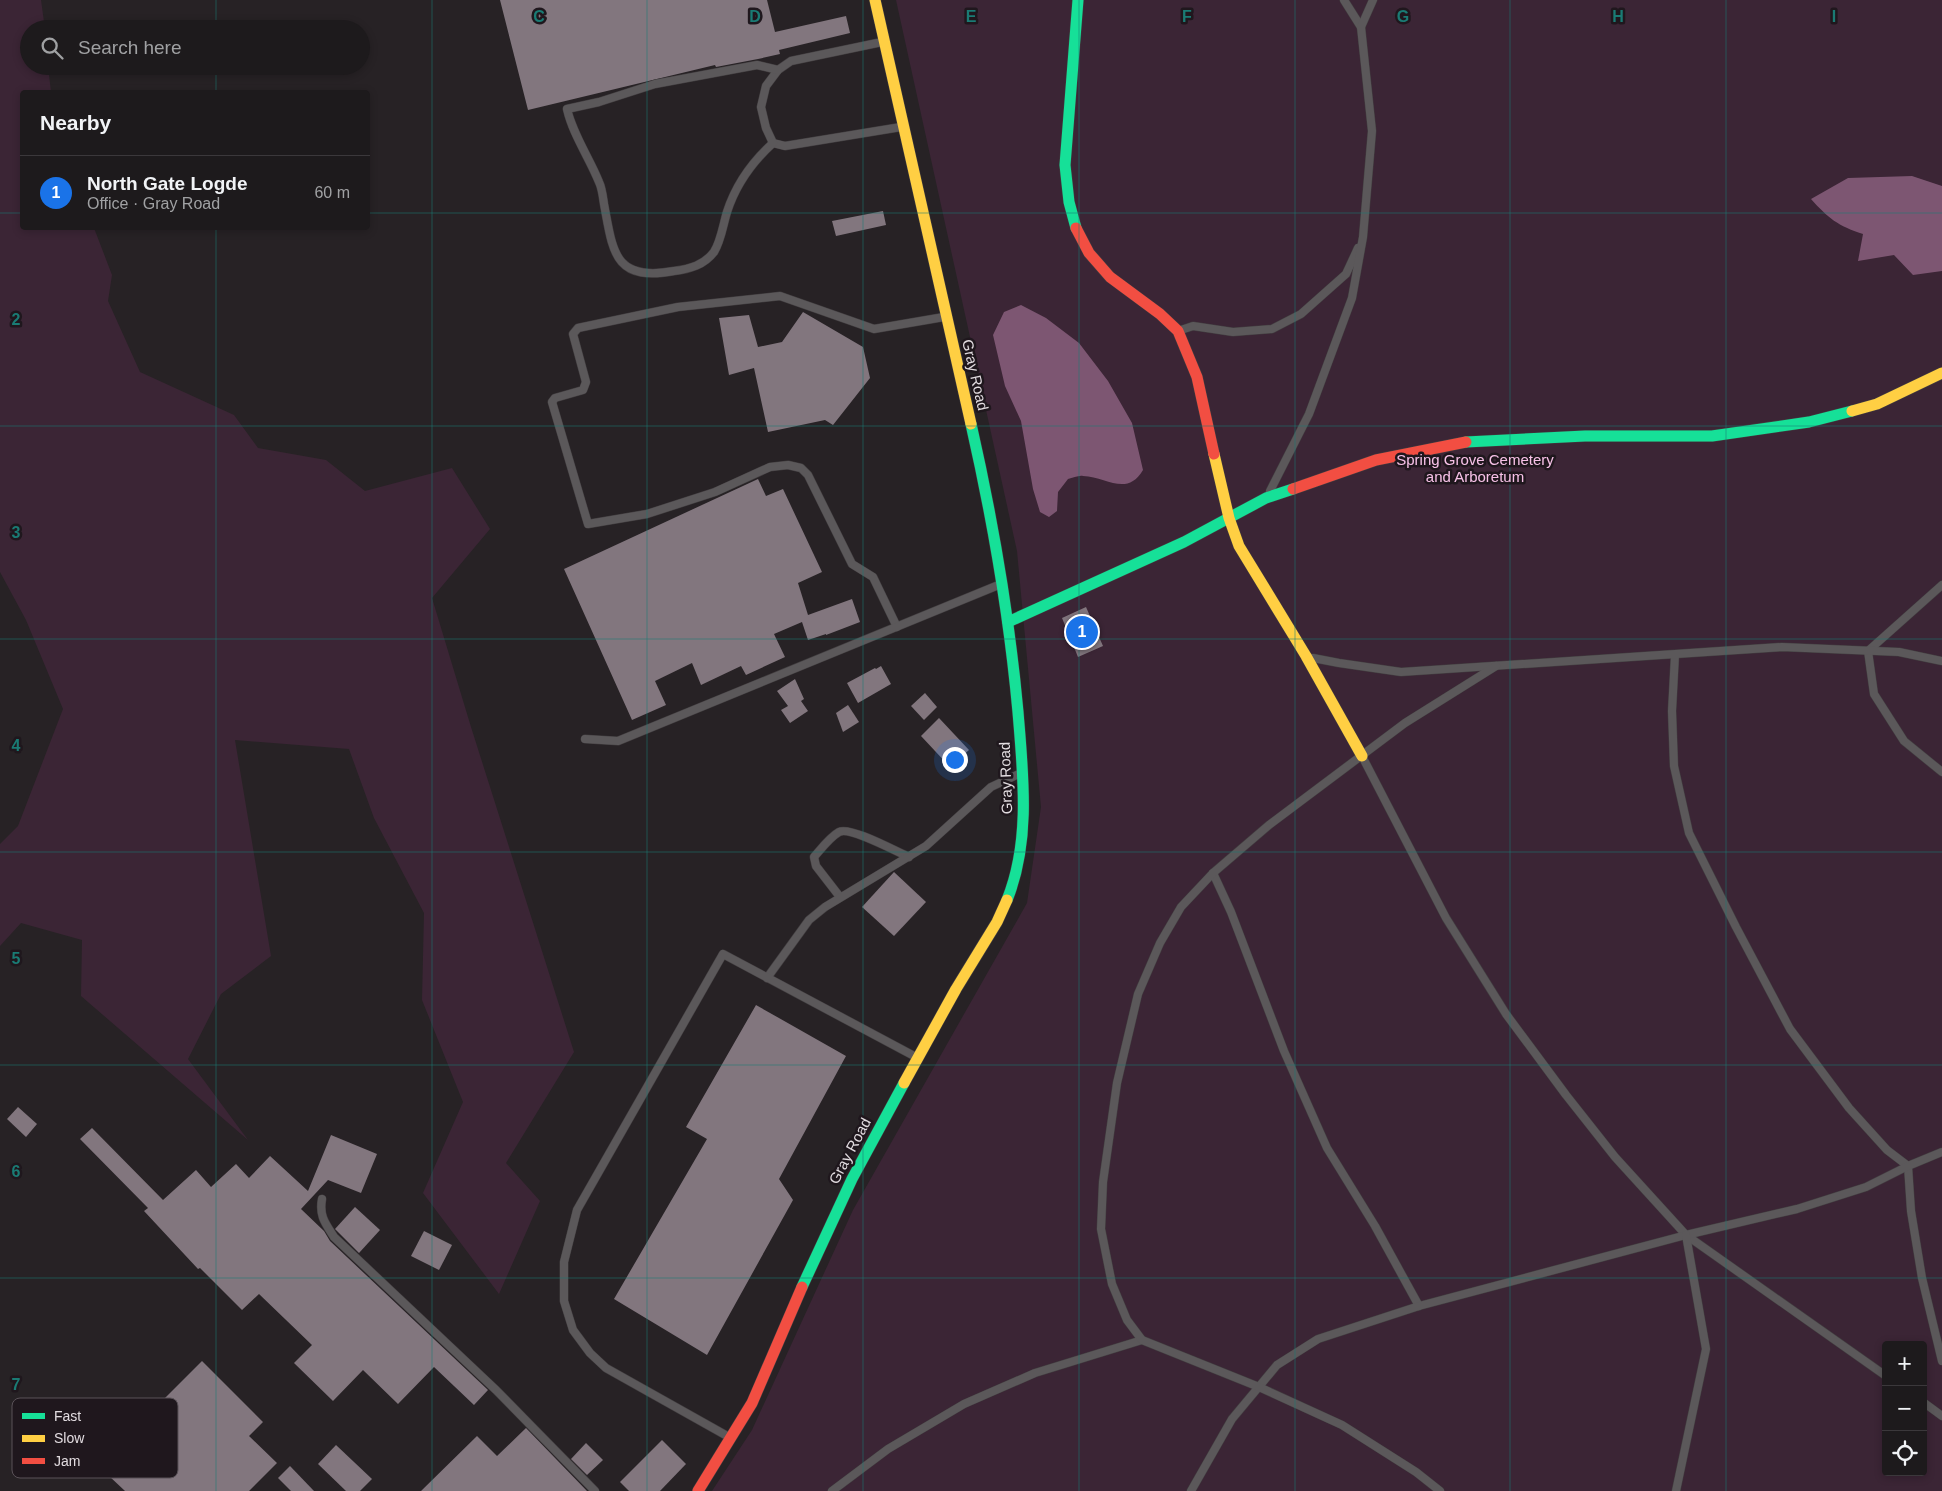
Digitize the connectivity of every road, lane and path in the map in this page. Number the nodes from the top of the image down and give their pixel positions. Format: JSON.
{"nodes":[{"id":1,"x":875,"y":0,"type":"edge"},
{"id":2,"x":1078,"y":0,"type":"edge"},
{"id":3,"x":1344,"y":0,"type":"edge"},
{"id":4,"x":1373,"y":0,"type":"edge"},
{"id":5,"x":1361,"y":27,"type":"junction"},
{"id":6,"x":884,"y":42,"type":"junction"},
{"id":7,"x":778,"y":70,"type":"junction"},
{"id":8,"x":903,"y":126,"type":"junction"},
{"id":9,"x":773,"y":143,"type":"junction"},
{"id":10,"x":1363,"y":238,"type":"junction"},
{"id":11,"x":946,"y":317,"type":"junction"},
{"id":12,"x":1178,"y":330,"type":"junction"},
{"id":13,"x":1942,"y":373,"type":"edge"},
{"id":14,"x":1266,"y":498,"type":"junction"},
{"id":15,"x":1229,"y":518,"type":"junction"},
{"id":16,"x":1003,"y":583,"type":"junction"},
{"id":17,"x":1942,"y":585,"type":"edge"},
{"id":18,"x":1008,"y":622,"type":"junction"},
{"id":19,"x":897,"y":627,"type":"junction"},
{"id":20,"x":1868,"y":651,"type":"junction"},
{"id":21,"x":1674,"y":654,"type":"junction"},
{"id":22,"x":1306,"y":656,"type":"junction"},
{"id":23,"x":1942,"y":661,"type":"edge"},
{"id":24,"x":1496,"y":666,"type":"junction"},
{"id":25,"x":585,"y":739,"type":"dead end"},
{"id":26,"x":1362,"y":756,"type":"junction"},
{"id":27,"x":1023,"y":772,"type":"junction"},
{"id":28,"x":1942,"y":772,"type":"edge"},
{"id":29,"x":909,"y":857,"type":"junction"},
{"id":30,"x":1214,"y":873,"type":"junction"},
{"id":31,"x":840,"y":897,"type":"junction"},
{"id":32,"x":767,"y":978,"type":"junction"},
{"id":33,"x":918,"y":1058,"type":"junction"},
{"id":34,"x":1942,"y":1152,"type":"edge"},
{"id":35,"x":1908,"y":1166,"type":"junction"},
{"id":36,"x":322,"y":1199,"type":"dead end"},
{"id":37,"x":1686,"y":1235,"type":"junction"},
{"id":38,"x":1419,"y":1306,"type":"junction"},
{"id":39,"x":1142,"y":1340,"type":"junction"},
{"id":40,"x":1942,"y":1361,"type":"edge"},
{"id":41,"x":1882,"y":1373,"type":"edge"},
{"id":42,"x":1258,"y":1387,"type":"junction"},
{"id":43,"x":1927,"y":1405,"type":"edge"},
{"id":44,"x":1942,"y":1416,"type":"edge"},
{"id":45,"x":731,"y":1438,"type":"junction"},
{"id":46,"x":595,"y":1491,"type":"edge"},
{"id":47,"x":698,"y":1491,"type":"edge"},
{"id":48,"x":832,"y":1491,"type":"edge"},
{"id":49,"x":1191,"y":1491,"type":"edge"},
{"id":50,"x":1440,"y":1491,"type":"edge"},
{"id":51,"x":1676,"y":1491,"type":"edge"}],
"edges":[{"from":1,"to":6,"type":"street","name":"Gray Road"},
{"from":2,"to":12,"type":"street"},
{"from":3,"to":5,"type":"lane"},
{"from":4,"to":5,"type":"lane"},
{"from":5,"to":10,"type":"lane"},
{"from":6,"to":7,"type":"lane"},
{"from":6,"to":8,"type":"street","name":"Gray Road"},
{"from":7,"to":9,"type":"lane"},
{"from":7,"to":9,"type":"lane"},
{"from":8,"to":9,"type":"lane"},
{"from":8,"to":11,"type":"street","name":"Gray Road"},
{"from":10,"to":12,"type":"lane"},
{"from":10,"to":14,"type":"lane"},
{"from":11,"to":16,"type":"street","name":"Gray Road"},
{"from":11,"to":19,"type":"lane"},
{"from":12,"to":15,"type":"street"},
{"from":13,"to":14,"type":"street"},
{"from":14,"to":15,"type":"street"},
{"from":15,"to":18,"type":"street"},
{"from":15,"to":22,"type":"street"},
{"from":16,"to":18,"type":"street","name":"Gray Road"},
{"from":16,"to":19,"type":"lane"},
{"from":17,"to":20,"type":"lane"},
{"from":18,"to":27,"type":"street","name":"Gray Road"},
{"from":19,"to":25,"type":"lane"},
{"from":20,"to":21,"type":"lane"},
{"from":20,"to":23,"type":"lane"},
{"from":20,"to":28,"type":"lane"},
{"from":21,"to":24,"type":"lane"},
{"from":21,"to":35,"type":"lane"},
{"from":22,"to":24,"type":"lane"},
{"from":22,"to":26,"type":"street"},
{"from":24,"to":26,"type":"lane"},
{"from":26,"to":30,"type":"lane"},
{"from":26,"to":37,"type":"lane"},
{"from":27,"to":29,"type":"lane"},
{"from":27,"to":33,"type":"street","name":"Gray Road"},
{"from":29,"to":31,"type":"lane"},
{"from":29,"to":31,"type":"lane"},
{"from":30,"to":38,"type":"lane"},
{"from":30,"to":39,"type":"lane"},
{"from":31,"to":32,"type":"lane"},
{"from":32,"to":33,"type":"lane"},
{"from":32,"to":45,"type":"lane"},
{"from":33,"to":45,"type":"street","name":"Gray Road"},
{"from":34,"to":35,"type":"lane"},
{"from":35,"to":37,"type":"lane"},
{"from":35,"to":40,"type":"lane"},
{"from":36,"to":46,"type":"lane"},
{"from":37,"to":38,"type":"lane"},
{"from":37,"to":41,"type":"lane"},
{"from":37,"to":51,"type":"lane"},
{"from":38,"to":42,"type":"lane"},
{"from":39,"to":42,"type":"lane"},
{"from":39,"to":48,"type":"lane"},
{"from":42,"to":49,"type":"lane"},
{"from":42,"to":50,"type":"lane"},
{"from":43,"to":44,"type":"lane"},
{"from":45,"to":47,"type":"street","name":"Gray Road"}]}
